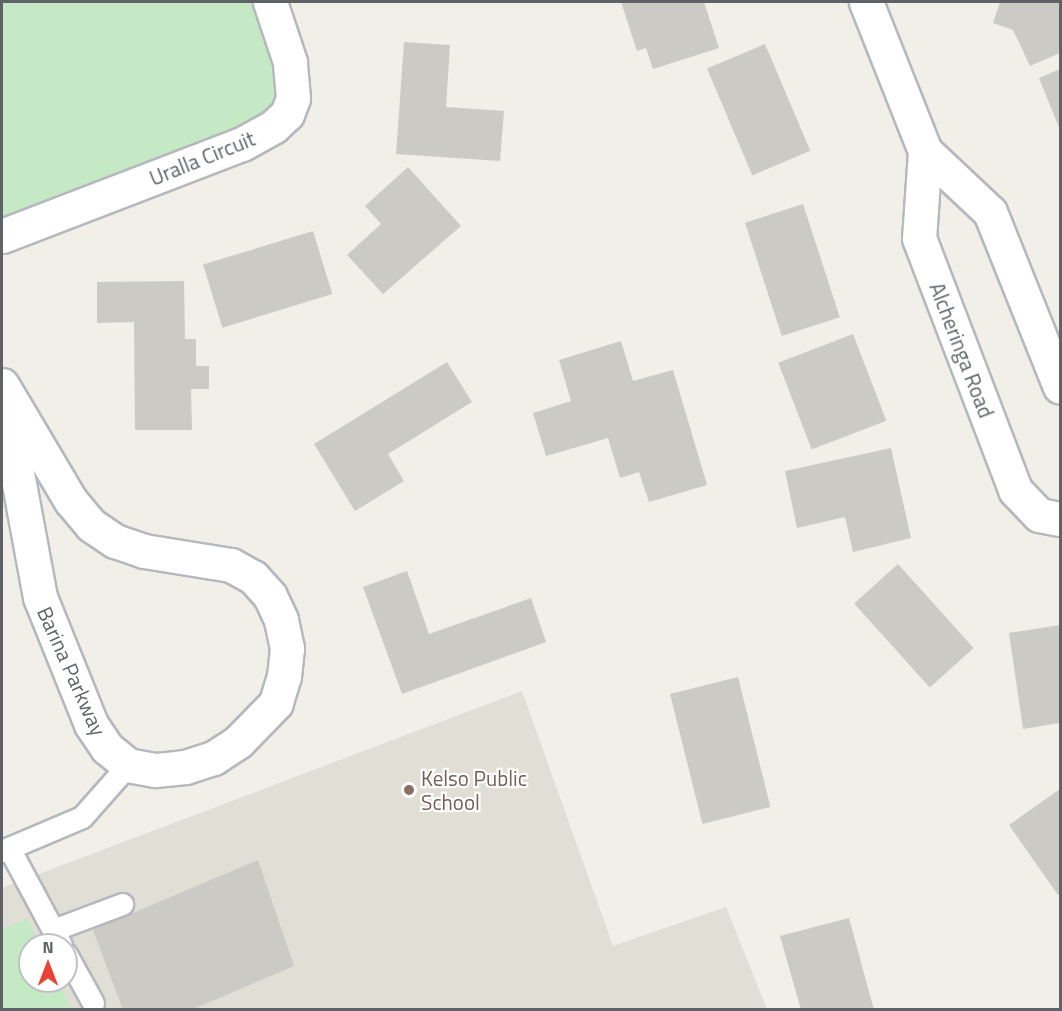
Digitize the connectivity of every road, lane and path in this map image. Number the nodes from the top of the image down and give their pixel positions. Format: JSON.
{"nodes":[{"id":1,"x":270,"y":2,"type":"edge"},
{"id":2,"x":866,"y":2,"type":"edge"},
{"id":3,"x":925,"y":151,"type":"junction"},
{"id":4,"x":2,"y":236,"type":"edge"},
{"id":5,"x":2,"y":386,"type":"edge"},
{"id":6,"x":1060,"y":387,"type":"edge"},
{"id":7,"x":2,"y":392,"type":"edge"},
{"id":8,"x":1060,"y":519,"type":"edge"},
{"id":9,"x":128,"y":765,"type":"junction"},
{"id":10,"x":5,"y":850,"type":"edge"},
{"id":11,"x":122,"y":904,"type":"dead end"},
{"id":12,"x":54,"y":933,"type":"edge"},
{"id":13,"x":67,"y":933,"type":"edge"},
{"id":14,"x":78,"y":976,"type":"edge"},
{"id":15,"x":93,"y":1003,"type":"dead end"}],
"edges":[{"from":1,"to":4,"type":"street","name":"Uralla Circuit"},
{"from":2,"to":3,"type":"street","name":"Alcheringa Road"},
{"from":3,"to":6,"type":"street","name":"Alcheringa Road"},
{"from":3,"to":8,"type":"street","name":"Alcheringa Road"},
{"from":5,"to":9,"type":"street"},
{"from":7,"to":9,"type":"street","name":"Barina Parkway"},
{"from":9,"to":10,"type":"lane"},
{"from":10,"to":12,"type":"lane"},
{"from":11,"to":13,"type":"lane"},
{"from":14,"to":15,"type":"lane"}]}
